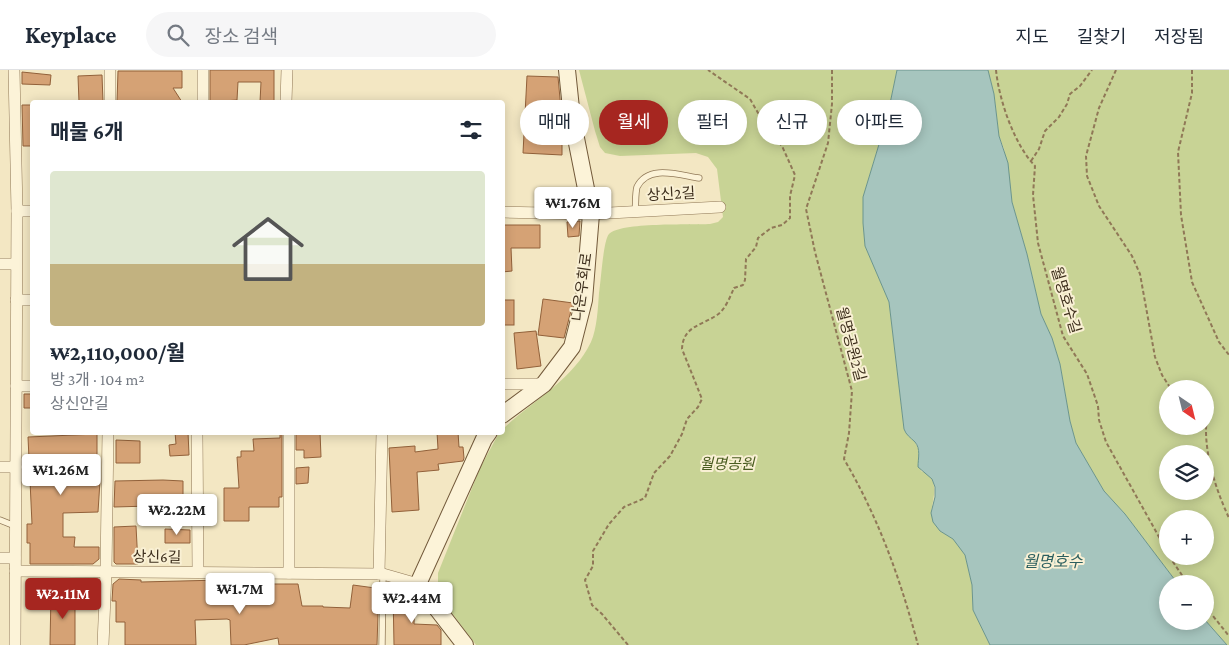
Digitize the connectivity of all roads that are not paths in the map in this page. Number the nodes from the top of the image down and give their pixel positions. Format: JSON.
{"nodes":[{"id":1,"x":14,"y":70,"type":"edge"},
{"id":2,"x":110,"y":70,"type":"edge"},
{"id":3,"x":203,"y":70,"type":"edge"},
{"id":4,"x":287,"y":70,"type":"edge"},
{"id":5,"x":568,"y":70,"type":"edge"},
{"id":6,"x":110,"y":100,"type":"edge"},
{"id":7,"x":203,"y":100,"type":"edge"},
{"id":8,"x":286,"y":100,"type":"edge"},
{"id":9,"x":699,"y":178,"type":"dead end"},
{"id":10,"x":720,"y":207,"type":"dead end"},
{"id":11,"x":17,"y":211,"type":"junction"},
{"id":12,"x":30,"y":211,"type":"edge"},
{"id":13,"x":635,"y":211,"type":"junction"},
{"id":14,"x":505,"y":212,"type":"edge"},
{"id":15,"x":591,"y":214,"type":"junction"},
{"id":16,"x":0,"y":264,"type":"edge"},
{"id":17,"x":16,"y":264,"type":"junction"},
{"id":18,"x":16,"y":300,"type":"junction"},
{"id":19,"x":30,"y":300,"type":"edge"},
{"id":20,"x":505,"y":384,"type":"edge"},
{"id":21,"x":544,"y":384,"type":"junction"},
{"id":22,"x":16,"y":386,"type":"junction"},
{"id":23,"x":30,"y":386,"type":"edge"},
{"id":24,"x":505,"y":413,"type":"edge"},
{"id":25,"x":108,"y":435,"type":"edge"},
{"id":26,"x":198,"y":435,"type":"edge"},
{"id":27,"x":289,"y":435,"type":"edge"},
{"id":28,"x":382,"y":435,"type":"edge"},
{"id":29,"x":487,"y":435,"type":"edge"},
{"id":30,"x":0,"y":467,"type":"edge"},
{"id":31,"x":16,"y":467,"type":"junction"},
{"id":32,"x":0,"y":520,"type":"edge"},
{"id":33,"x":15,"y":526,"type":"junction"},
{"id":34,"x":0,"y":558,"type":"edge"},
{"id":35,"x":15,"y":558,"type":"junction"},
{"id":36,"x":15,"y":571,"type":"junction"},
{"id":37,"x":106,"y":571,"type":"junction"},
{"id":38,"x":198,"y":572,"type":"junction"},
{"id":39,"x":289,"y":573,"type":"junction"},
{"id":40,"x":381,"y":574,"type":"junction"},
{"id":41,"x":418,"y":584,"type":"junction"},
{"id":42,"x":15,"y":645,"type":"edge"},
{"id":43,"x":103,"y":645,"type":"edge"},
{"id":44,"x":382,"y":645,"type":"edge"},
{"id":45,"x":465,"y":645,"type":"edge"}],
"edges":[{"from":1,"to":11,"type":"street"},
{"from":2,"to":6,"type":"street"},
{"from":3,"to":7,"type":"street"},
{"from":4,"to":8,"type":"street"},
{"from":5,"to":15,"type":"street","name":"나운우회로"},
{"from":9,"to":13,"type":"lane"},
{"from":10,"to":13,"type":"street","name":"상신2길"},
{"from":11,"to":12,"type":"street"},
{"from":11,"to":17,"type":"street"},
{"from":13,"to":15,"type":"street","name":"상신2길"},
{"from":14,"to":15,"type":"street","name":"상신2길"},
{"from":15,"to":21,"type":"street","name":"나운우회로"},
{"from":16,"to":17,"type":"street"},
{"from":17,"to":18,"type":"street"},
{"from":18,"to":19,"type":"street"},
{"from":18,"to":22,"type":"street"},
{"from":20,"to":21,"type":"street"},
{"from":21,"to":24,"type":"street","name":"나운우회로"},
{"from":22,"to":23,"type":"street"},
{"from":22,"to":31,"type":"street"},
{"from":25,"to":37,"type":"street"},
{"from":26,"to":38,"type":"street"},
{"from":27,"to":39,"type":"street"},
{"from":28,"to":40,"type":"street"},
{"from":29,"to":41,"type":"street"},
{"from":30,"to":31,"type":"street"},
{"from":31,"to":33,"type":"street"},
{"from":32,"to":33,"type":"lane"},
{"from":33,"to":35,"type":"street"},
{"from":34,"to":35,"type":"street"},
{"from":35,"to":36,"type":"street"},
{"from":36,"to":37,"type":"street","name":"상신6길"},
{"from":36,"to":42,"type":"street"},
{"from":37,"to":38,"type":"street","name":"상신6길"},
{"from":37,"to":43,"type":"street"},
{"from":38,"to":39,"type":"street","name":"상신6길"},
{"from":39,"to":40,"type":"street","name":"상신6길"},
{"from":40,"to":41,"type":"street","name":"상신6길"},
{"from":40,"to":44,"type":"lane"},
{"from":41,"to":45,"type":"street"}]}
